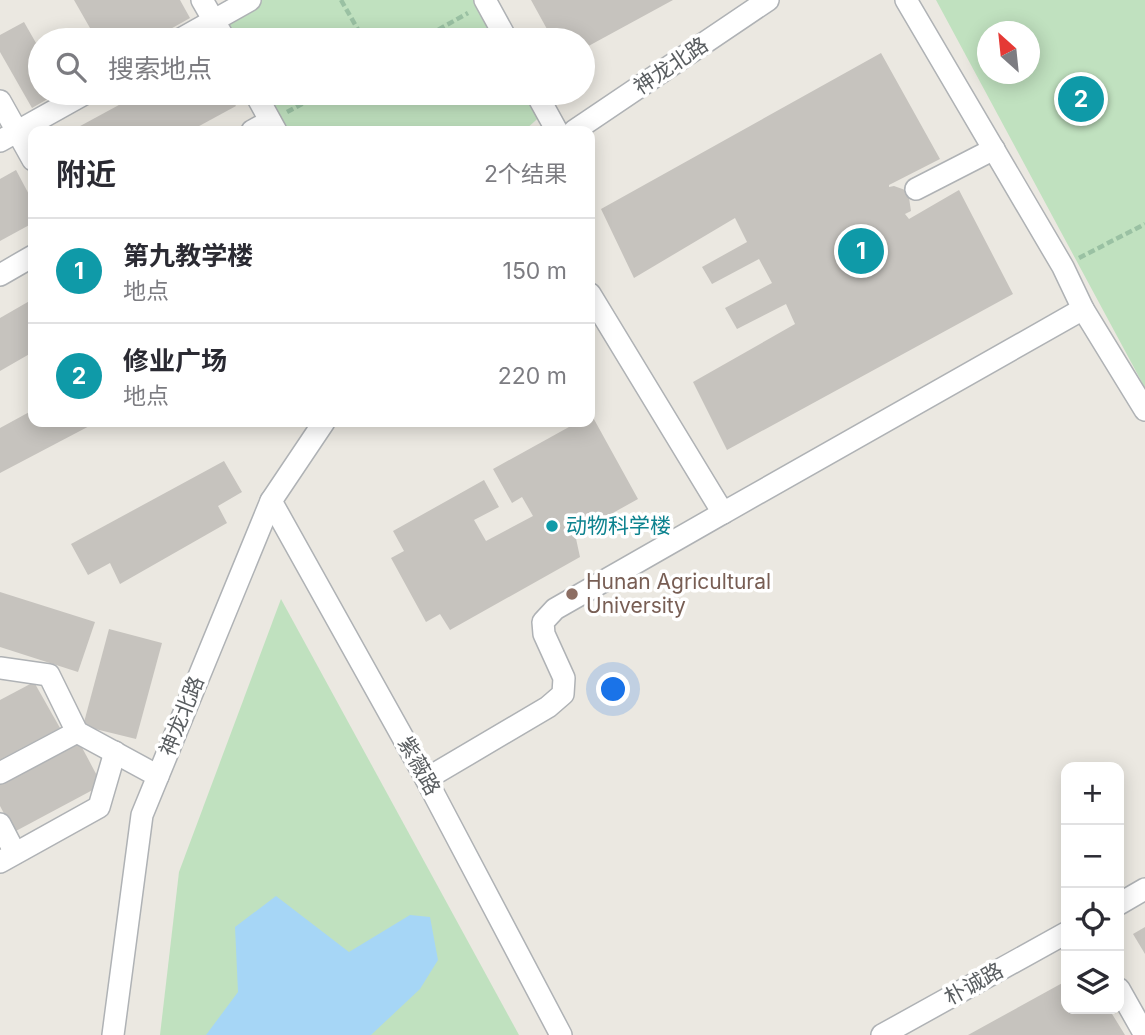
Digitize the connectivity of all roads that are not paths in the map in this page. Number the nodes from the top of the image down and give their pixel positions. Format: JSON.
{"nodes":[{"id":1,"x":202,"y":0,"type":"edge"},
{"id":2,"x":250,"y":0,"type":"edge"},
{"id":3,"x":768,"y":0,"type":"edge"},
{"id":4,"x":906,"y":0,"type":"edge"},
{"id":5,"x":486,"y":2,"type":"edge"},
{"id":6,"x":214,"y":20,"type":"junction"},
{"id":7,"x":200,"y":28,"type":"edge"},
{"id":8,"x":218,"y":28,"type":"edge"},
{"id":9,"x":500,"y":28,"type":"edge"},
{"id":10,"x":0,"y":101,"type":"edge"},
{"id":11,"x":65,"y":105,"type":"edge"},
{"id":12,"x":262,"y":105,"type":"edge"},
{"id":13,"x":543,"y":105,"type":"edge"},
{"id":14,"x":273,"y":126,"type":"edge"},
{"id":15,"x":554,"y":126,"type":"edge"},
{"id":16,"x":581,"y":126,"type":"edge"},
{"id":17,"x":9,"y":136,"type":"edge"},
{"id":18,"x":994,"y":149,"type":"junction"},
{"id":19,"x":28,"y":155,"type":"edge"},
{"id":20,"x":916,"y":189,"type":"dead end"},
{"id":21,"x":28,"y":259,"type":"edge"},
{"id":22,"x":0,"y":275,"type":"edge"},
{"id":23,"x":595,"y":302,"type":"edge"},
{"id":24,"x":1083,"y":309,"type":"junction"},
{"id":25,"x":1145,"y":410,"type":"edge"},
{"id":26,"x":321,"y":427,"type":"edge"},
{"id":27,"x":271,"y":501,"type":"junction"},
{"id":28,"x":723,"y":513,"type":"junction"},
{"id":29,"x":0,"y":668,"type":"edge"},
{"id":30,"x":77,"y":732,"type":"junction"},
{"id":31,"x":115,"y":752,"type":"junction"},
{"id":32,"x":0,"y":773,"type":"edge"},
{"id":33,"x":158,"y":776,"type":"junction"},
{"id":34,"x":426,"y":779,"type":"junction"},
{"id":35,"x":0,"y":824,"type":"edge"},
{"id":36,"x":8,"y":857,"type":"edge"},
{"id":37,"x":1145,"y":890,"type":"edge"},
{"id":38,"x":1124,"y":901,"type":"edge"},
{"id":39,"x":1061,"y":936,"type":"edge"},
{"id":40,"x":1124,"y":998,"type":"edge"},
{"id":41,"x":113,"y":1035,"type":"edge"},
{"id":42,"x":561,"y":1035,"type":"edge"},
{"id":43,"x":882,"y":1035,"type":"edge"},
{"id":44,"x":1145,"y":1035,"type":"edge"}],
"edges":[{"from":1,"to":6,"type":"street"},
{"from":2,"to":6,"type":"street"},
{"from":3,"to":16,"type":"street","name":"神龙北路"},
{"from":4,"to":18,"type":"street"},
{"from":5,"to":9,"type":"street"},
{"from":6,"to":7,"type":"street"},
{"from":6,"to":8,"type":"street"},
{"from":10,"to":17,"type":"street"},
{"from":11,"to":17,"type":"street"},
{"from":12,"to":14,"type":"street"},
{"from":13,"to":15,"type":"street"},
{"from":17,"to":19,"type":"street"},
{"from":18,"to":20,"type":"street"},
{"from":18,"to":24,"type":"street"},
{"from":21,"to":22,"type":"street"},
{"from":23,"to":28,"type":"street"},
{"from":24,"to":25,"type":"street"},
{"from":24,"to":28,"type":"street"},
{"from":26,"to":27,"type":"street","name":"神龙北路"},
{"from":27,"to":33,"type":"street","name":"神龙北路"},
{"from":27,"to":34,"type":"street","name":"紫薇路"},
{"from":28,"to":34,"type":"street"},
{"from":29,"to":30,"type":"street"},
{"from":30,"to":31,"type":"street"},
{"from":30,"to":32,"type":"street"},
{"from":31,"to":33,"type":"street"},
{"from":31,"to":36,"type":"street"},
{"from":33,"to":41,"type":"street","name":"神龙北路"},
{"from":34,"to":42,"type":"street","name":"紫薇路"},
{"from":35,"to":36,"type":"street"},
{"from":37,"to":38,"type":"street"},
{"from":39,"to":43,"type":"street","name":"朴诚路"},
{"from":40,"to":44,"type":"street"}]}
